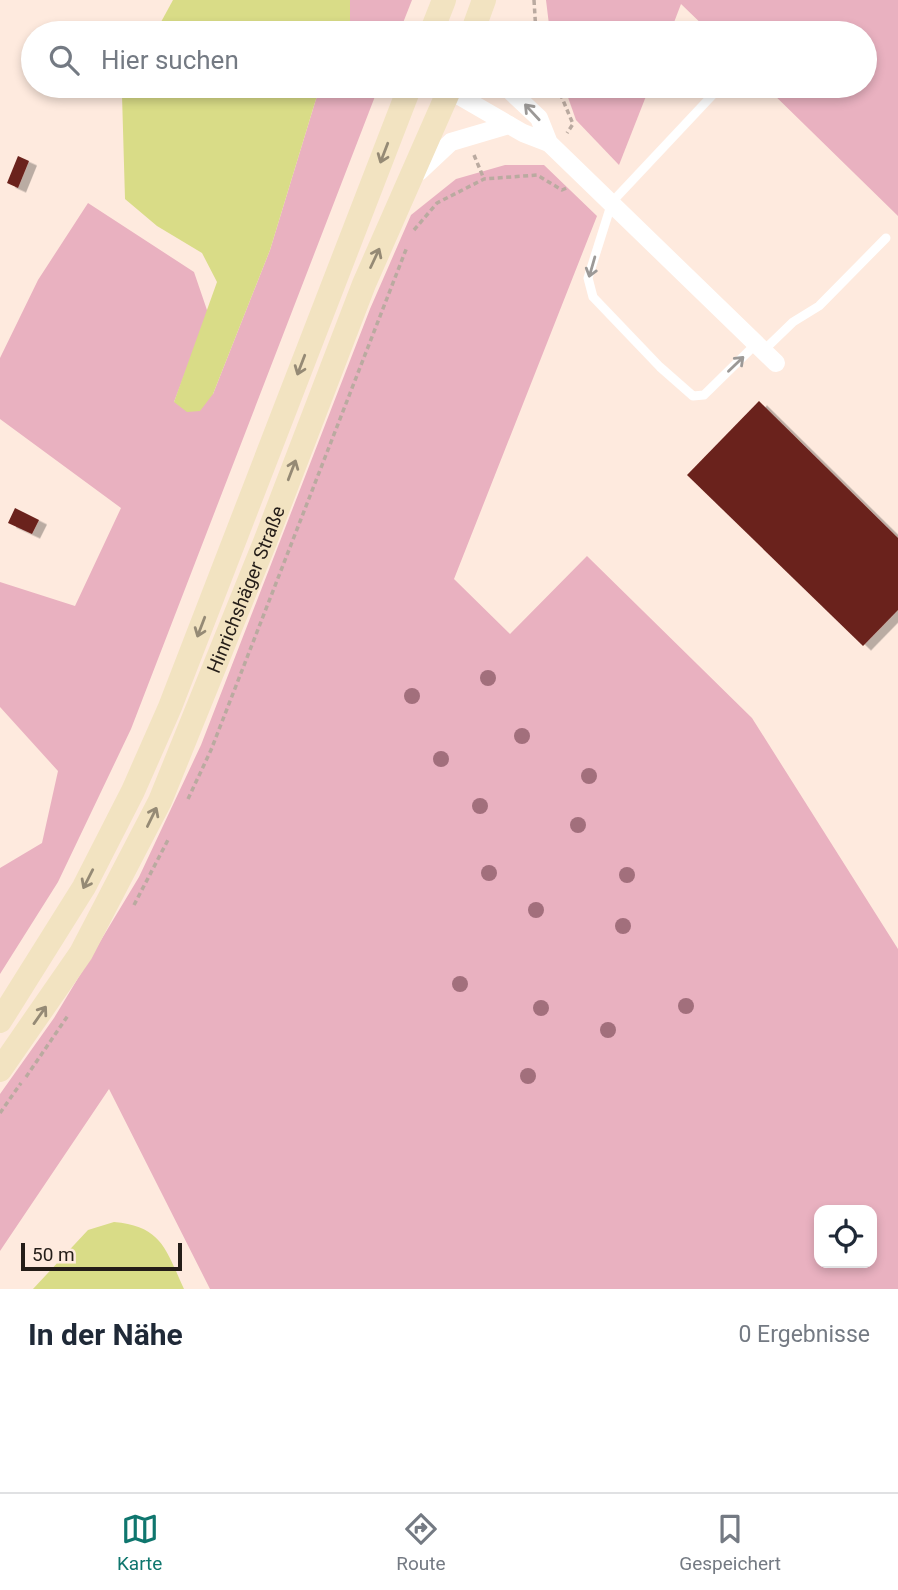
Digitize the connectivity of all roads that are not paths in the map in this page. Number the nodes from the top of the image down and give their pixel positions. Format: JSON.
{"nodes":[{"id":1,"x":444,"y":0,"type":"edge"},
{"id":2,"x":484,"y":0,"type":"edge"},
{"id":3,"x":436,"y":21,"type":"edge"},
{"id":4,"x":476,"y":21,"type":"edge"},
{"id":5,"x":405,"y":98,"type":"edge"},
{"id":6,"x":444,"y":98,"type":"edge"},
{"id":7,"x":466,"y":98,"type":"edge"},
{"id":8,"x":518,"y":98,"type":"edge"},
{"id":9,"x":710,"y":98,"type":"edge"},
{"id":10,"x":509,"y":125,"type":"junction"},
{"id":11,"x":554,"y":147,"type":"junction"},
{"id":12,"x":412,"y":180,"type":"junction"},
{"id":13,"x":612,"y":202,"type":"junction"},
{"id":14,"x":886,"y":238,"type":"dead end"},
{"id":15,"x":765,"y":352,"type":"junction"},
{"id":16,"x":0,"y":1021,"type":"edge"},
{"id":17,"x":0,"y":1070,"type":"edge"}],
"edges":[{"from":1,"to":3,"type":"main road"},
{"from":2,"to":4,"type":"main road"},
{"from":5,"to":16,"type":"main road","name":"Hinrichshäger Straße","one_way":true},
{"from":6,"to":12,"type":"main road","name":"Hinrichshäger Straße"},
{"from":7,"to":10,"type":"street"},
{"from":11,"to":8,"type":"street","one_way":true},
{"from":9,"to":13,"type":"lane"},
{"from":10,"to":11,"type":"street"},
{"from":10,"to":12,"type":"street"},
{"from":11,"to":13,"type":"street"},
{"from":17,"to":12,"type":"main road","name":"Hinrichshäger Straße","one_way":true},
{"from":13,"to":15,"type":"street"},
{"from":13,"to":15,"type":"lane","one_way":true},
{"from":14,"to":15,"type":"lane"}]}
